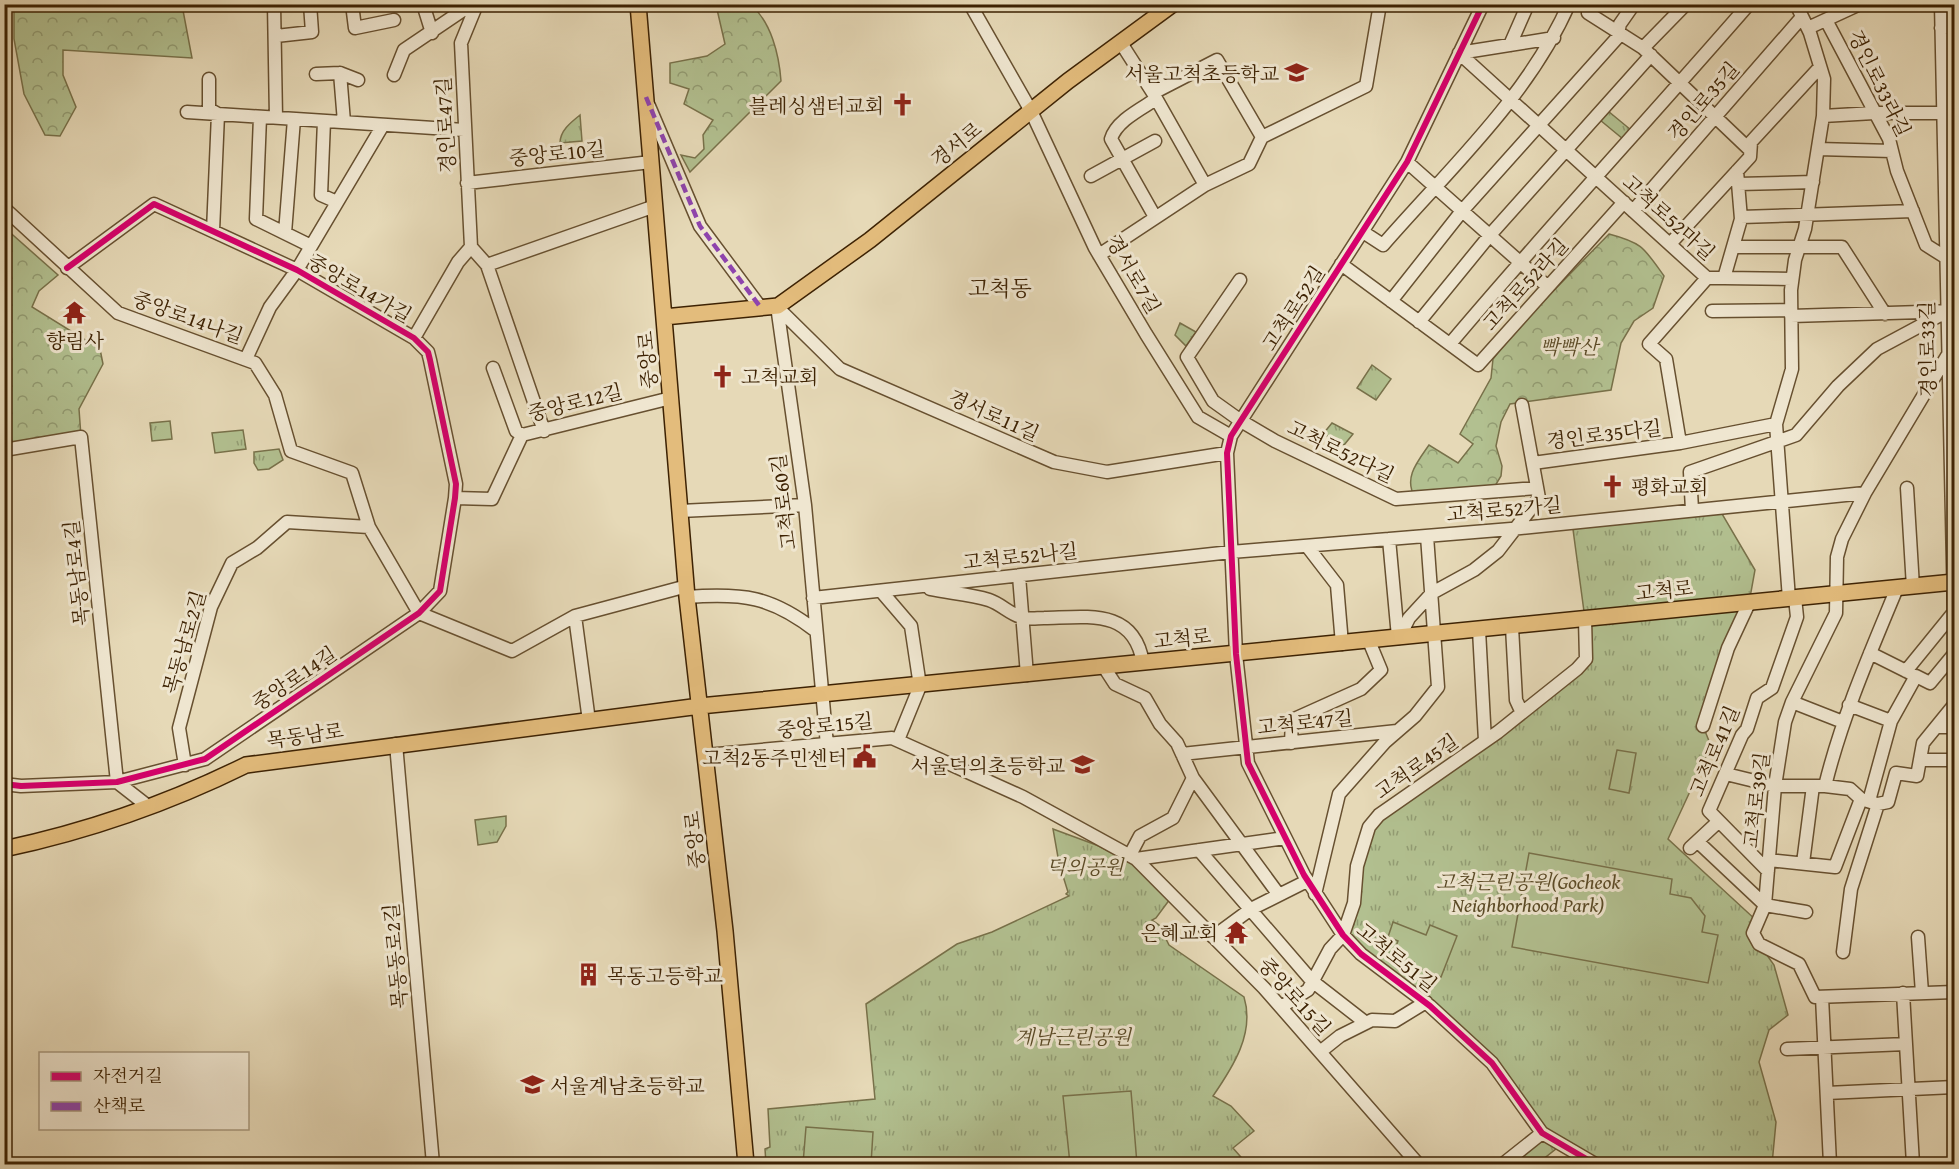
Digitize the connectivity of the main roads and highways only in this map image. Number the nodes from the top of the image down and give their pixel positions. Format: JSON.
{"nodes":[{"id":1,"x":638,"y":4,"type":"edge"},
{"id":2,"x":1173,"y":4,"type":"edge"},
{"id":3,"x":664,"y":317,"type":"junction"},
{"id":4,"x":1954,"y":583,"type":"edge"},
{"id":5,"x":700,"y":706,"type":"junction"},
{"id":6,"x":4,"y":849,"type":"edge"},
{"id":7,"x":746,"y":1164,"type":"edge"}],
"edges":[{"from":1,"to":3,"type":"main road","name":"중앙로"},
{"from":2,"to":3,"type":"main road","name":"경서로"},
{"from":3,"to":5,"type":"main road","name":"중앙로"},
{"from":4,"to":5,"type":"main road","name":"고척로"},
{"from":5,"to":6,"type":"main road","name":"목동남로"},
{"from":5,"to":7,"type":"main road","name":"중앙로"}]}
